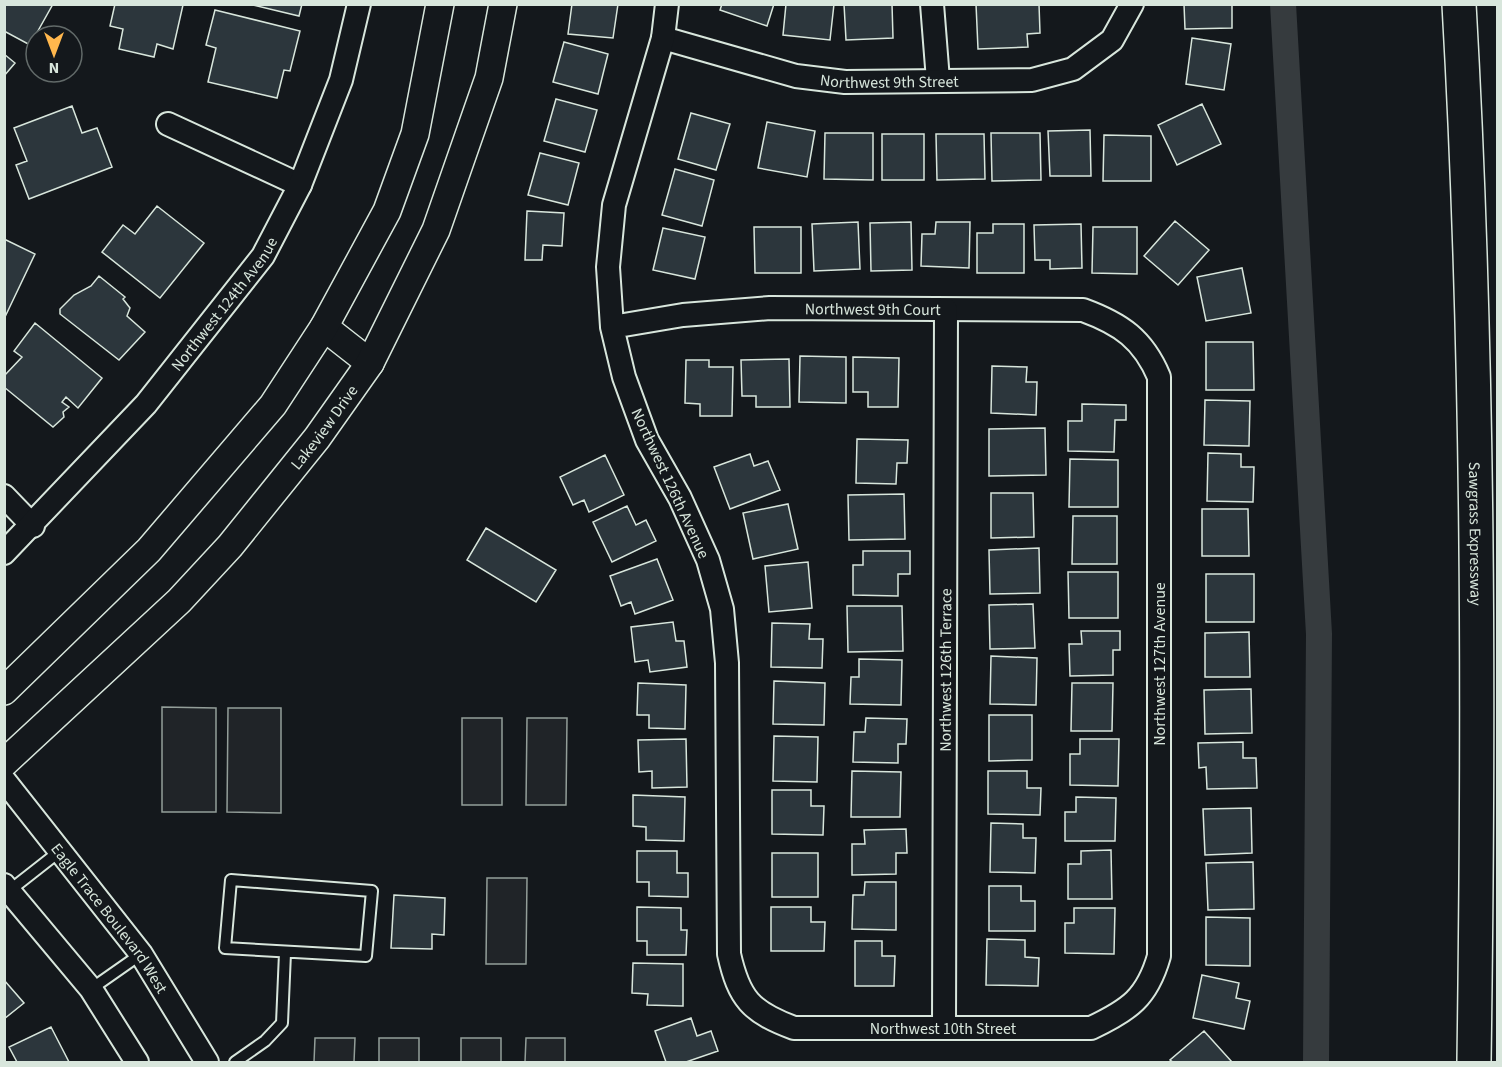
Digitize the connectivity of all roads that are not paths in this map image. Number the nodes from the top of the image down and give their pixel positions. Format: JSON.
{"nodes":[{"id":1,"x":358,"y":4,"type":"edge"},
{"id":2,"x":440,"y":4,"type":"edge"},
{"id":3,"x":503,"y":4,"type":"edge"},
{"id":4,"x":667,"y":4,"type":"edge"},
{"id":5,"x":932,"y":4,"type":"edge"},
{"id":6,"x":1132,"y":4,"type":"edge"},
{"id":7,"x":1459,"y":4,"type":"edge"},
{"id":8,"x":663,"y":38,"type":"junction"},
{"id":9,"x":938,"y":80,"type":"junction"},
{"id":10,"x":168,"y":124,"type":"dead end"},
{"id":11,"x":300,"y":184,"type":"junction"},
{"id":12,"x":946,"y":310,"type":"junction"},
{"id":13,"x":324,"y":327,"type":"junction"},
{"id":14,"x":612,"y":327,"type":"junction"},
{"id":15,"x":1130,"y":335,"type":"joint"},
{"id":16,"x":370,"y":363,"type":"junction"},
{"id":17,"x":4,"y":496,"type":"edge"},
{"id":18,"x":33,"y":526,"type":"junction"},
{"id":19,"x":4,"y":553,"type":"edge"},
{"id":20,"x":4,"y":691,"type":"edge"},
{"id":21,"x":4,"y":763,"type":"edge"},
{"id":22,"x":4,"y":780,"type":"edge"},
{"id":23,"x":60,"y":851,"type":"junction"},
{"id":24,"x":7,"y":888,"type":"edge"},
{"id":25,"x":285,"y":953,"type":"junction"},
{"id":26,"x":141,"y":954,"type":"junction"},
{"id":27,"x":91,"y":989,"type":"junction"},
{"id":28,"x":1139,"y":999,"type":"joint"},
{"id":29,"x":747,"y":1001,"type":"joint"},
{"id":30,"x":944,"y":1028,"type":"junction"},
{"id":31,"x":137,"y":1062,"type":"edge"},
{"id":32,"x":207,"y":1062,"type":"edge"},
{"id":33,"x":235,"y":1062,"type":"edge"},
{"id":34,"x":1474,"y":1062,"type":"edge"}],
"edges":[{"from":1,"to":11,"type":"street","name":"Northwest 124th Avenue"},
{"from":2,"to":13,"type":"street"},
{"from":3,"to":16,"type":"street","name":"Lakeview Drive"},
{"from":4,"to":8,"type":"street","name":"Northwest 126th Avenue"},
{"from":5,"to":9,"type":"street"},
{"from":6,"to":9,"type":"street","name":"Northwest 9th Street"},
{"from":7,"to":34,"type":"highway","name":"Sawgrass Expressway"},
{"from":8,"to":9,"type":"street","name":"Northwest 9th Street"},
{"from":8,"to":14,"type":"street","name":"Northwest 126th Avenue"},
{"from":10,"to":11,"type":"street"},
{"from":11,"to":18,"type":"street","name":"Northwest 124th Avenue"},
{"from":12,"to":14,"type":"street","name":"Northwest 9th Court"},
{"from":12,"to":15,"type":"street","name":"Northwest 9th Court"},
{"from":12,"to":30,"type":"street","name":"Northwest 126th Terrace"},
{"from":13,"to":16,"type":"street"},
{"from":13,"to":20,"type":"street"},
{"from":14,"to":29,"type":"street","name":"Northwest 126th Avenue"},
{"from":15,"to":28,"type":"street","name":"Northwest 127th Avenue"},
{"from":16,"to":21,"type":"street","name":"Lakeview Drive"},
{"from":17,"to":18,"type":"street"},
{"from":18,"to":19,"type":"street","name":"Northwest 124th Avenue"},
{"from":22,"to":23,"type":"street","name":"Eagle Trace Boulevard West"},
{"from":23,"to":24,"type":"lane"},
{"from":23,"to":26,"type":"street","name":"Eagle Trace Boulevard West"},
{"from":24,"to":27,"type":"street"},
{"from":25,"to":25,"type":"lane"},
{"from":25,"to":33,"type":"lane"},
{"from":26,"to":27,"type":"lane"},
{"from":26,"to":32,"type":"street","name":"Eagle Trace Boulevard West"},
{"from":27,"to":31,"type":"street"},
{"from":28,"to":30,"type":"street","name":"Northwest 10th Street"},
{"from":29,"to":30,"type":"street","name":"Northwest 10th Street"}]}
